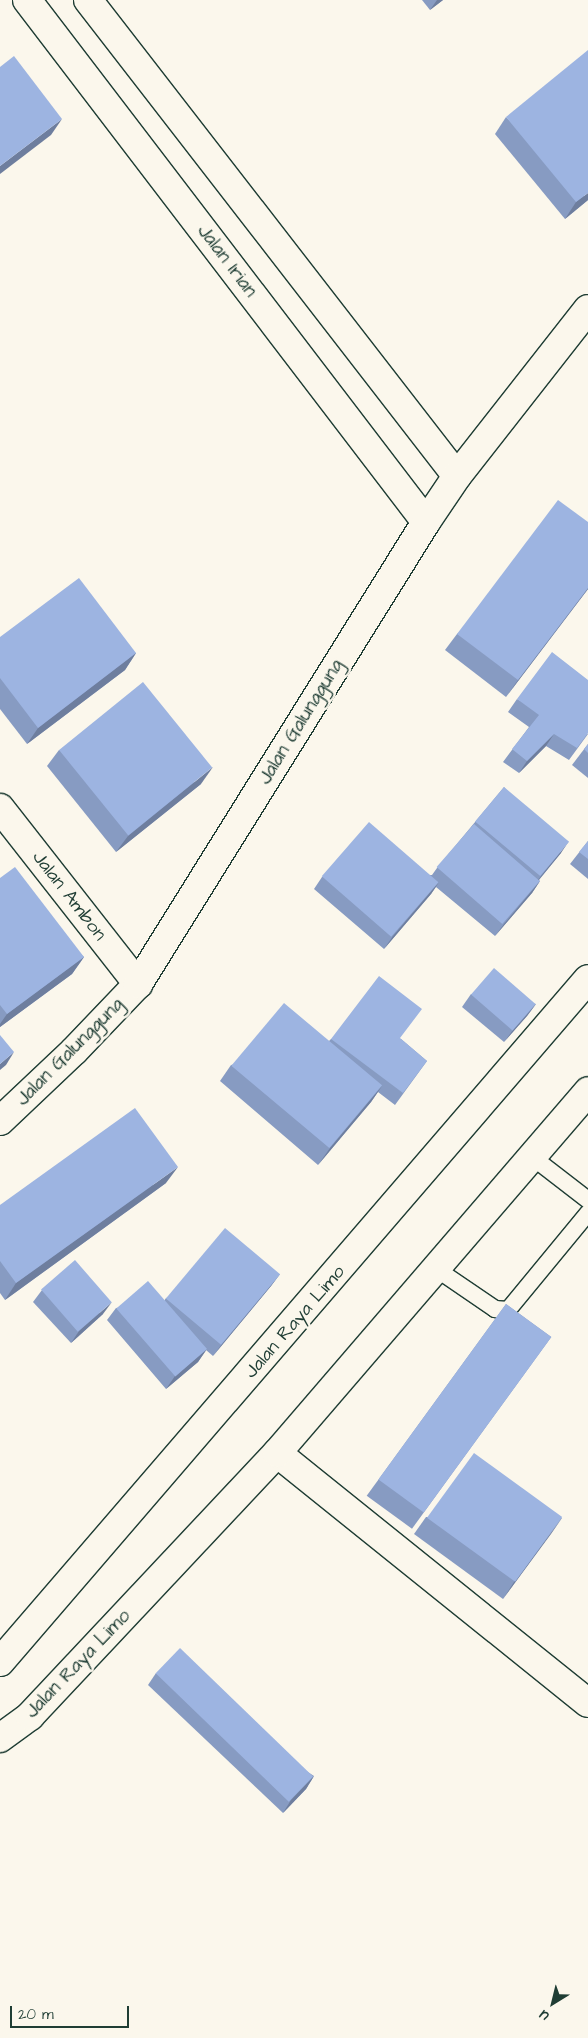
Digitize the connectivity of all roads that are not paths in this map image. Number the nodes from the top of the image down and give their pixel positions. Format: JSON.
{"nodes":[{"id":1,"x":27,"y":0,"type":"edge"},
{"id":2,"x":88,"y":0,"type":"edge"},
{"id":3,"x":588,"y":309,"type":"edge"},
{"id":4,"x":457,"y":476,"type":"junction"},
{"id":5,"x":426,"y":522,"type":"junction"},
{"id":6,"x":0,"y":808,"type":"edge"},
{"id":7,"x":588,"y":980,"type":"edge"},
{"id":8,"x":138,"y":984,"type":"junction"},
{"id":9,"x":588,"y":1091,"type":"edge"},
{"id":10,"x":0,"y":1121,"type":"edge"},
{"id":11,"x":531,"y":1156,"type":"junction"},
{"id":12,"x":588,"y":1200,"type":"edge"},
{"id":13,"x":588,"y":1213,"type":"edge"},
{"id":14,"x":435,"y":1268,"type":"junction"},
{"id":15,"x":278,"y":1453,"type":"junction"},
{"id":16,"x":0,"y":1662,"type":"edge"},
{"id":17,"x":588,"y":1703,"type":"edge"},
{"id":18,"x":0,"y":1738,"type":"edge"}],
"edges":[{"from":1,"to":5,"type":"street","name":"Jalan Irian"},
{"from":2,"to":4,"type":"street"},
{"from":3,"to":4,"type":"street","name":"Jalan Galunggung"},
{"from":4,"to":5,"type":"street","name":"Jalan Galunggung"},
{"from":5,"to":8,"type":"street","name":"Jalan Galunggung"},
{"from":6,"to":8,"type":"street","name":"Jalan Ambon"},
{"from":7,"to":16,"type":"street","name":"Jalan Raya Limo"},
{"from":8,"to":10,"type":"street","name":"Jalan Galunggung"},
{"from":9,"to":11,"type":"street","name":"Jalan Raya Limo"},
{"from":11,"to":12,"type":"lane"},
{"from":11,"to":14,"type":"street","name":"Jalan Raya Limo"},
{"from":13,"to":14,"type":"lane"},
{"from":14,"to":15,"type":"street","name":"Jalan Raya Limo"},
{"from":15,"to":17,"type":"street"},
{"from":15,"to":18,"type":"street","name":"Jalan Raya Limo"}]}
